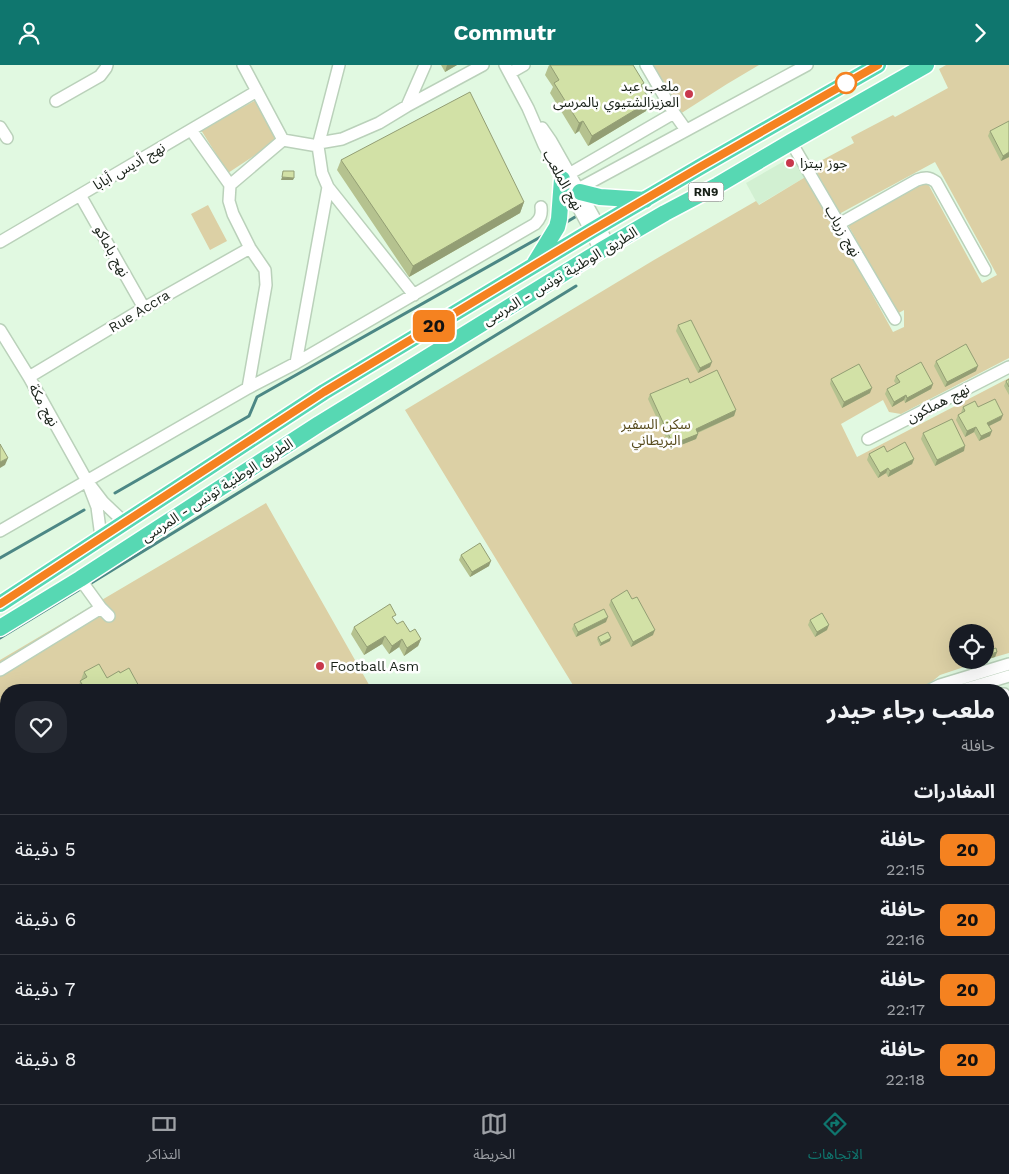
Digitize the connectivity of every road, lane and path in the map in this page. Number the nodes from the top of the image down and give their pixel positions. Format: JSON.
{"nodes":[{"id":1,"x":107,"y":65,"type":"edge"},
{"id":2,"x":243,"y":65,"type":"edge"},
{"id":3,"x":339,"y":65,"type":"edge"},
{"id":4,"x":425,"y":65,"type":"edge"},
{"id":5,"x":482,"y":65,"type":"edge"},
{"id":6,"x":524,"y":65,"type":"edge"},
{"id":7,"x":646,"y":65,"type":"edge"},
{"id":8,"x":807,"y":65,"type":"edge"},
{"id":9,"x":878,"y":65,"type":"edge"},
{"id":10,"x":926,"y":65,"type":"edge"},
{"id":11,"x":508,"y":69,"type":"edge"},
{"id":12,"x":258,"y":91,"type":"junction"},
{"id":13,"x":56,"y":101,"type":"dead end"},
{"id":14,"x":407,"y":106,"type":"junction"},
{"id":15,"x":674,"y":113,"type":"junction"},
{"id":16,"x":0,"y":127,"type":"edge"},
{"id":17,"x":190,"y":130,"type":"junction"},
{"id":18,"x":686,"y":130,"type":"junction"},
{"id":19,"x":7,"y":138,"type":"dead end"},
{"id":20,"x":283,"y":140,"type":"junction"},
{"id":21,"x":791,"y":142,"type":"junction"},
{"id":22,"x":318,"y":144,"type":"junction"},
{"id":23,"x":565,"y":177,"type":"junction"},
{"id":24,"x":230,"y":185,"type":"junction"},
{"id":25,"x":328,"y":187,"type":"junction"},
{"id":26,"x":579,"y":191,"type":"junction"},
{"id":27,"x":80,"y":195,"type":"junction"},
{"id":28,"x":645,"y":200,"type":"junction"},
{"id":29,"x":541,"y":207,"type":"dead end"},
{"id":30,"x":839,"y":224,"type":"junction"},
{"id":31,"x":595,"y":229,"type":"junction"},
{"id":32,"x":0,"y":242,"type":"edge"},
{"id":33,"x":250,"y":248,"type":"junction"},
{"id":34,"x":605,"y":248,"type":"junction"},
{"id":35,"x":533,"y":266,"type":"junction"},
{"id":36,"x":984,"y":271,"type":"dead end"},
{"id":37,"x":414,"y":295,"type":"junction"},
{"id":38,"x":144,"y":308,"type":"junction"},
{"id":39,"x":895,"y":319,"type":"dead end"},
{"id":40,"x":0,"y":331,"type":"edge"},
{"id":41,"x":296,"y":363,"type":"junction"},
{"id":42,"x":1009,"y":367,"type":"edge"},
{"id":43,"x":29,"y":377,"type":"junction"},
{"id":44,"x":248,"y":388,"type":"junction"},
{"id":45,"x":868,"y":439,"type":"dead end"},
{"id":46,"x":86,"y":481,"type":"junction"},
{"id":47,"x":124,"y":522,"type":"junction"},
{"id":48,"x":0,"y":531,"type":"edge"},
{"id":49,"x":101,"y":537,"type":"junction"},
{"id":50,"x":80,"y":579,"type":"junction"},
{"id":51,"x":0,"y":604,"type":"edge"},
{"id":52,"x":0,"y":628,"type":"edge"},
{"id":53,"x":1009,"y":664,"type":"edge"},
{"id":54,"x":0,"y":671,"type":"edge"},
{"id":55,"x":1009,"y":676,"type":"edge"},
{"id":56,"x":996,"y":680,"type":"edge"},
{"id":57,"x":951,"y":684,"type":"edge"},
{"id":58,"x":982,"y":684,"type":"edge"}],
"edges":[{"from":1,"to":13,"type":"street"},
{"from":2,"to":12,"type":"street"},
{"from":3,"to":22,"type":"street"},
{"from":4,"to":14,"type":"street"},
{"from":5,"to":14,"type":"street"},
{"from":6,"to":11,"type":"street"},
{"from":7,"to":15,"type":"street"},
{"from":8,"to":18,"type":"street"},
{"from":9,"to":28,"type":"highway","name":"الطريق الوطنية تونس - المرسى","number":"RN9"},
{"from":10,"to":21,"type":"highway","name":"الطريق الوطنية تونس - المرسى","number":"RN9"},
{"from":11,"to":23,"type":"street","name":"نهج الملعب"},
{"from":12,"to":17,"type":"street","name":"نهج أديس أبابا"},
{"from":12,"to":20,"type":"street"},
{"from":14,"to":22,"type":"street"},
{"from":15,"to":18,"type":"street"},
{"from":15,"to":23,"type":"street"},
{"from":16,"to":19,"type":"street"},
{"from":17,"to":24,"type":"street"},
{"from":17,"to":27,"type":"street","name":"نهج أديس أبابا"},
{"from":18,"to":26,"type":"street"},
{"from":20,"to":22,"type":"street"},
{"from":20,"to":24,"type":"street"},
{"from":21,"to":30,"type":"street","name":"نهج زرياب"},
{"from":21,"to":34,"type":"highway","name":"الطريق الوطنية تونس - المرسى","number":"RN9"},
{"from":22,"to":25,"type":"street"},
{"from":23,"to":26,"type":"street","name":"نهج الملعب"},
{"from":23,"to":31,"type":"street","name":"نهج الملعب"},
{"from":23,"to":35,"type":"highway"},
{"from":24,"to":33,"type":"street"},
{"from":25,"to":37,"type":"street"},
{"from":25,"to":41,"type":"street"},
{"from":26,"to":28,"type":"highway"},
{"from":26,"to":31,"type":"street","name":"نهج الملعب"},
{"from":27,"to":32,"type":"street","name":"نهج أديس أبابا"},
{"from":27,"to":38,"type":"street","name":"نهج باماكو"},
{"from":28,"to":31,"type":"highway","name":"الطريق الوطنية تونس - المرسى","number":"RN9"},
{"from":29,"to":37,"type":"street"},
{"from":30,"to":36,"type":"street"},
{"from":30,"to":39,"type":"street","name":"نهج زرياب"},
{"from":31,"to":34,"type":"street","name":"نهج الملعب"},
{"from":31,"to":35,"type":"highway","name":"الطريق الوطنية تونس - المرسى","number":"RN9"},
{"from":33,"to":38,"type":"street","name":"Rue Accra"},
{"from":33,"to":44,"type":"street"},
{"from":34,"to":50,"type":"highway","name":"الطريق الوطنية تونس - المرسى","number":"RN9"},
{"from":35,"to":47,"type":"highway","name":"الطريق الوطنية تونس - المرسى","number":"RN9"},
{"from":37,"to":41,"type":"street"},
{"from":38,"to":43,"type":"street","name":"Rue Accra"},
{"from":40,"to":43,"type":"street","name":"نهج مكة"},
{"from":41,"to":44,"type":"street"},
{"from":42,"to":45,"type":"street","name":"نهج هملكون"},
{"from":43,"to":46,"type":"street","name":"نهج مكة"},
{"from":44,"to":46,"type":"street"},
{"from":46,"to":47,"type":"street"},
{"from":46,"to":48,"type":"street"},
{"from":46,"to":49,"type":"street"},
{"from":47,"to":49,"type":"highway","name":"الطريق الوطنية تونس - المرسى","number":"RN9"},
{"from":49,"to":51,"type":"highway","name":"الطريق الوطنية تونس - المرسى","number":"RN9"},
{"from":50,"to":52,"type":"highway","name":"الطريق الوطنية تونس - المرسى","number":"RN9"},
{"from":50,"to":54,"type":"street"},
{"from":53,"to":56,"type":"street"},
{"from":55,"to":56,"type":"street"},
{"from":56,"to":57,"type":"street"},
{"from":56,"to":58,"type":"street"}]}
